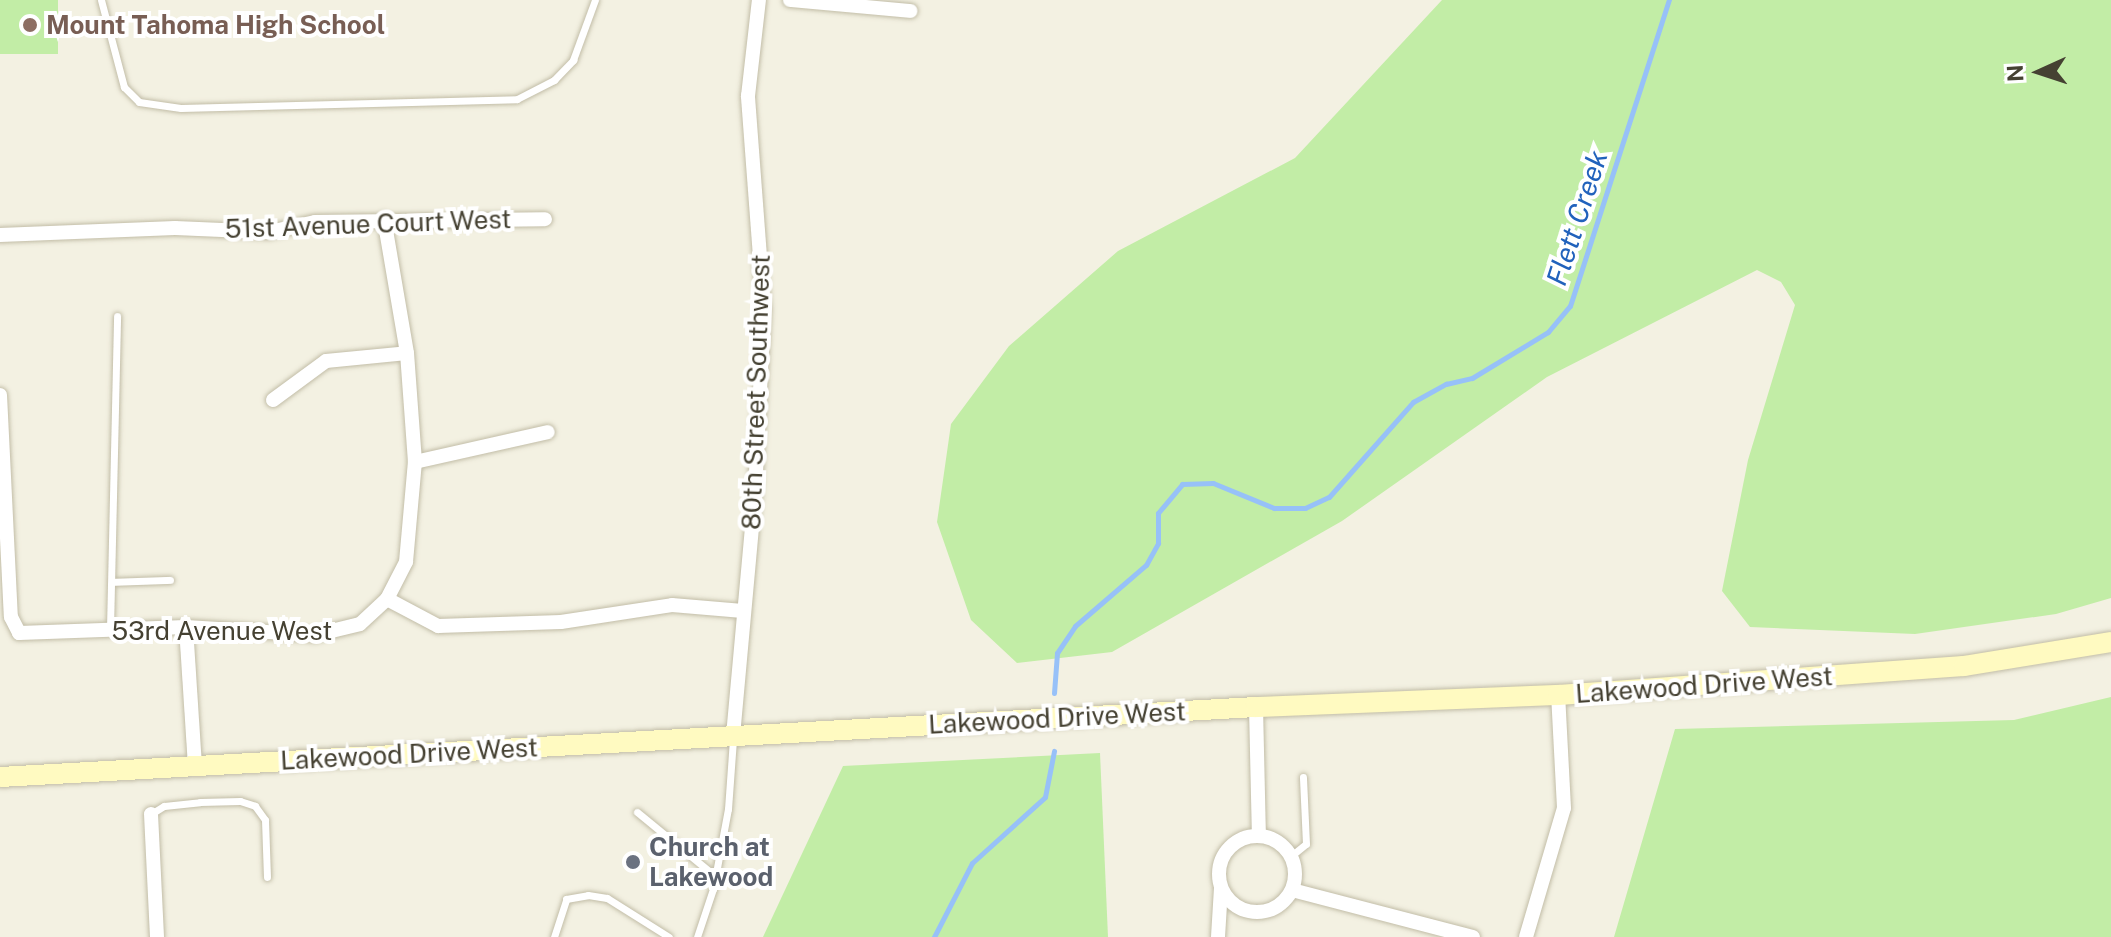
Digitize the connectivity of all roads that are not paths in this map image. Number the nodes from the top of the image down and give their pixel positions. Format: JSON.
{"nodes":[{"id":1,"x":101,"y":0,"type":"edge"},
{"id":2,"x":595,"y":0,"type":"edge"},
{"id":3,"x":759,"y":0,"type":"edge"},
{"id":4,"x":790,"y":0,"type":"edge"},
{"id":5,"x":910,"y":11,"type":"dead end"},
{"id":6,"x":384,"y":219,"type":"junction"},
{"id":7,"x":545,"y":219,"type":"dead end"},
{"id":8,"x":0,"y":235,"type":"edge"},
{"id":9,"x":117,"y":316,"type":"dead end"},
{"id":10,"x":407,"y":353,"type":"junction"},
{"id":11,"x":0,"y":395,"type":"edge"},
{"id":12,"x":273,"y":400,"type":"dead end"},
{"id":13,"x":0,"y":420,"type":"edge"},
{"id":14,"x":548,"y":432,"type":"dead end"},
{"id":15,"x":415,"y":462,"type":"junction"},
{"id":16,"x":170,"y":580,"type":"dead end"},
{"id":17,"x":112,"y":582,"type":"junction"},
{"id":18,"x":387,"y":599,"type":"junction"},
{"id":19,"x":743,"y":611,"type":"junction"},
{"id":20,"x":186,"y":627,"type":"junction"},
{"id":21,"x":110,"y":631,"type":"junction"},
{"id":22,"x":2111,"y":642,"type":"edge"},
{"id":23,"x":1558,"y":695,"type":"junction"},
{"id":24,"x":1256,"y":707,"type":"junction"},
{"id":25,"x":733,"y":736,"type":"junction"},
{"id":26,"x":195,"y":766,"type":"junction"},
{"id":27,"x":0,"y":777,"type":"edge"},
{"id":28,"x":1303,"y":777,"type":"dead end"},
{"id":29,"x":637,"y":812,"type":"dead end"},
{"id":30,"x":151,"y":814,"type":"joint"},
{"id":31,"x":1259,"y":836,"type":"junction"},
{"id":32,"x":1291,"y":856,"type":"junction"},
{"id":33,"x":715,"y":876,"type":"junction"},
{"id":34,"x":267,"y":877,"type":"dead end"},
{"id":35,"x":1221,"y":888,"type":"junction"},
{"id":36,"x":1292,"y":890,"type":"junction"},
{"id":37,"x":1427,"y":931,"type":"edge"},
{"id":38,"x":157,"y":937,"type":"edge"},
{"id":39,"x":554,"y":937,"type":"edge"},
{"id":40,"x":669,"y":937,"type":"edge"},
{"id":41,"x":697,"y":937,"type":"edge"},
{"id":42,"x":1218,"y":937,"type":"edge"},
{"id":43,"x":1473,"y":937,"type":"edge"},
{"id":44,"x":1526,"y":937,"type":"edge"}],
"edges":[{"from":1,"to":2,"type":"lane"},
{"from":3,"to":19,"type":"street","name":"80th Street Southwest"},
{"from":4,"to":5,"type":"street"},
{"from":6,"to":7,"type":"street","name":"51st Avenue Court West"},
{"from":6,"to":8,"type":"street","name":"51st Avenue Court West"},
{"from":6,"to":10,"type":"street"},
{"from":9,"to":17,"type":"lane"},
{"from":10,"to":12,"type":"street"},
{"from":10,"to":15,"type":"street"},
{"from":11,"to":13,"type":"street"},
{"from":13,"to":21,"type":"street","name":"53rd Avenue West"},
{"from":14,"to":15,"type":"street"},
{"from":15,"to":18,"type":"street"},
{"from":16,"to":17,"type":"lane"},
{"from":17,"to":21,"type":"lane"},
{"from":18,"to":19,"type":"street"},
{"from":18,"to":20,"type":"street","name":"53rd Avenue West"},
{"from":19,"to":25,"type":"street","name":"80th Street Southwest"},
{"from":20,"to":21,"type":"street","name":"53rd Avenue West"},
{"from":20,"to":26,"type":"street"},
{"from":22,"to":23,"type":"main road","name":"Lakewood Drive West"},
{"from":23,"to":24,"type":"main road","name":"Lakewood Drive West"},
{"from":23,"to":44,"type":"street"},
{"from":24,"to":25,"type":"main road","name":"Lakewood Drive West"},
{"from":24,"to":31,"type":"street"},
{"from":25,"to":26,"type":"main road","name":"Lakewood Drive West"},
{"from":25,"to":33,"type":"lane"},
{"from":26,"to":27,"type":"main road","name":"Lakewood Drive West"},
{"from":28,"to":32,"type":"lane"},
{"from":29,"to":33,"type":"lane"},
{"from":30,"to":34,"type":"lane"},
{"from":30,"to":38,"type":"street"},
{"from":31,"to":32,"type":"street"},
{"from":31,"to":35,"type":"street"},
{"from":32,"to":36,"type":"street"},
{"from":33,"to":41,"type":"lane"},
{"from":35,"to":36,"type":"street"},
{"from":35,"to":42,"type":"street"},
{"from":36,"to":37,"type":"street"},
{"from":37,"to":43,"type":"street"},
{"from":39,"to":40,"type":"lane"}]}
